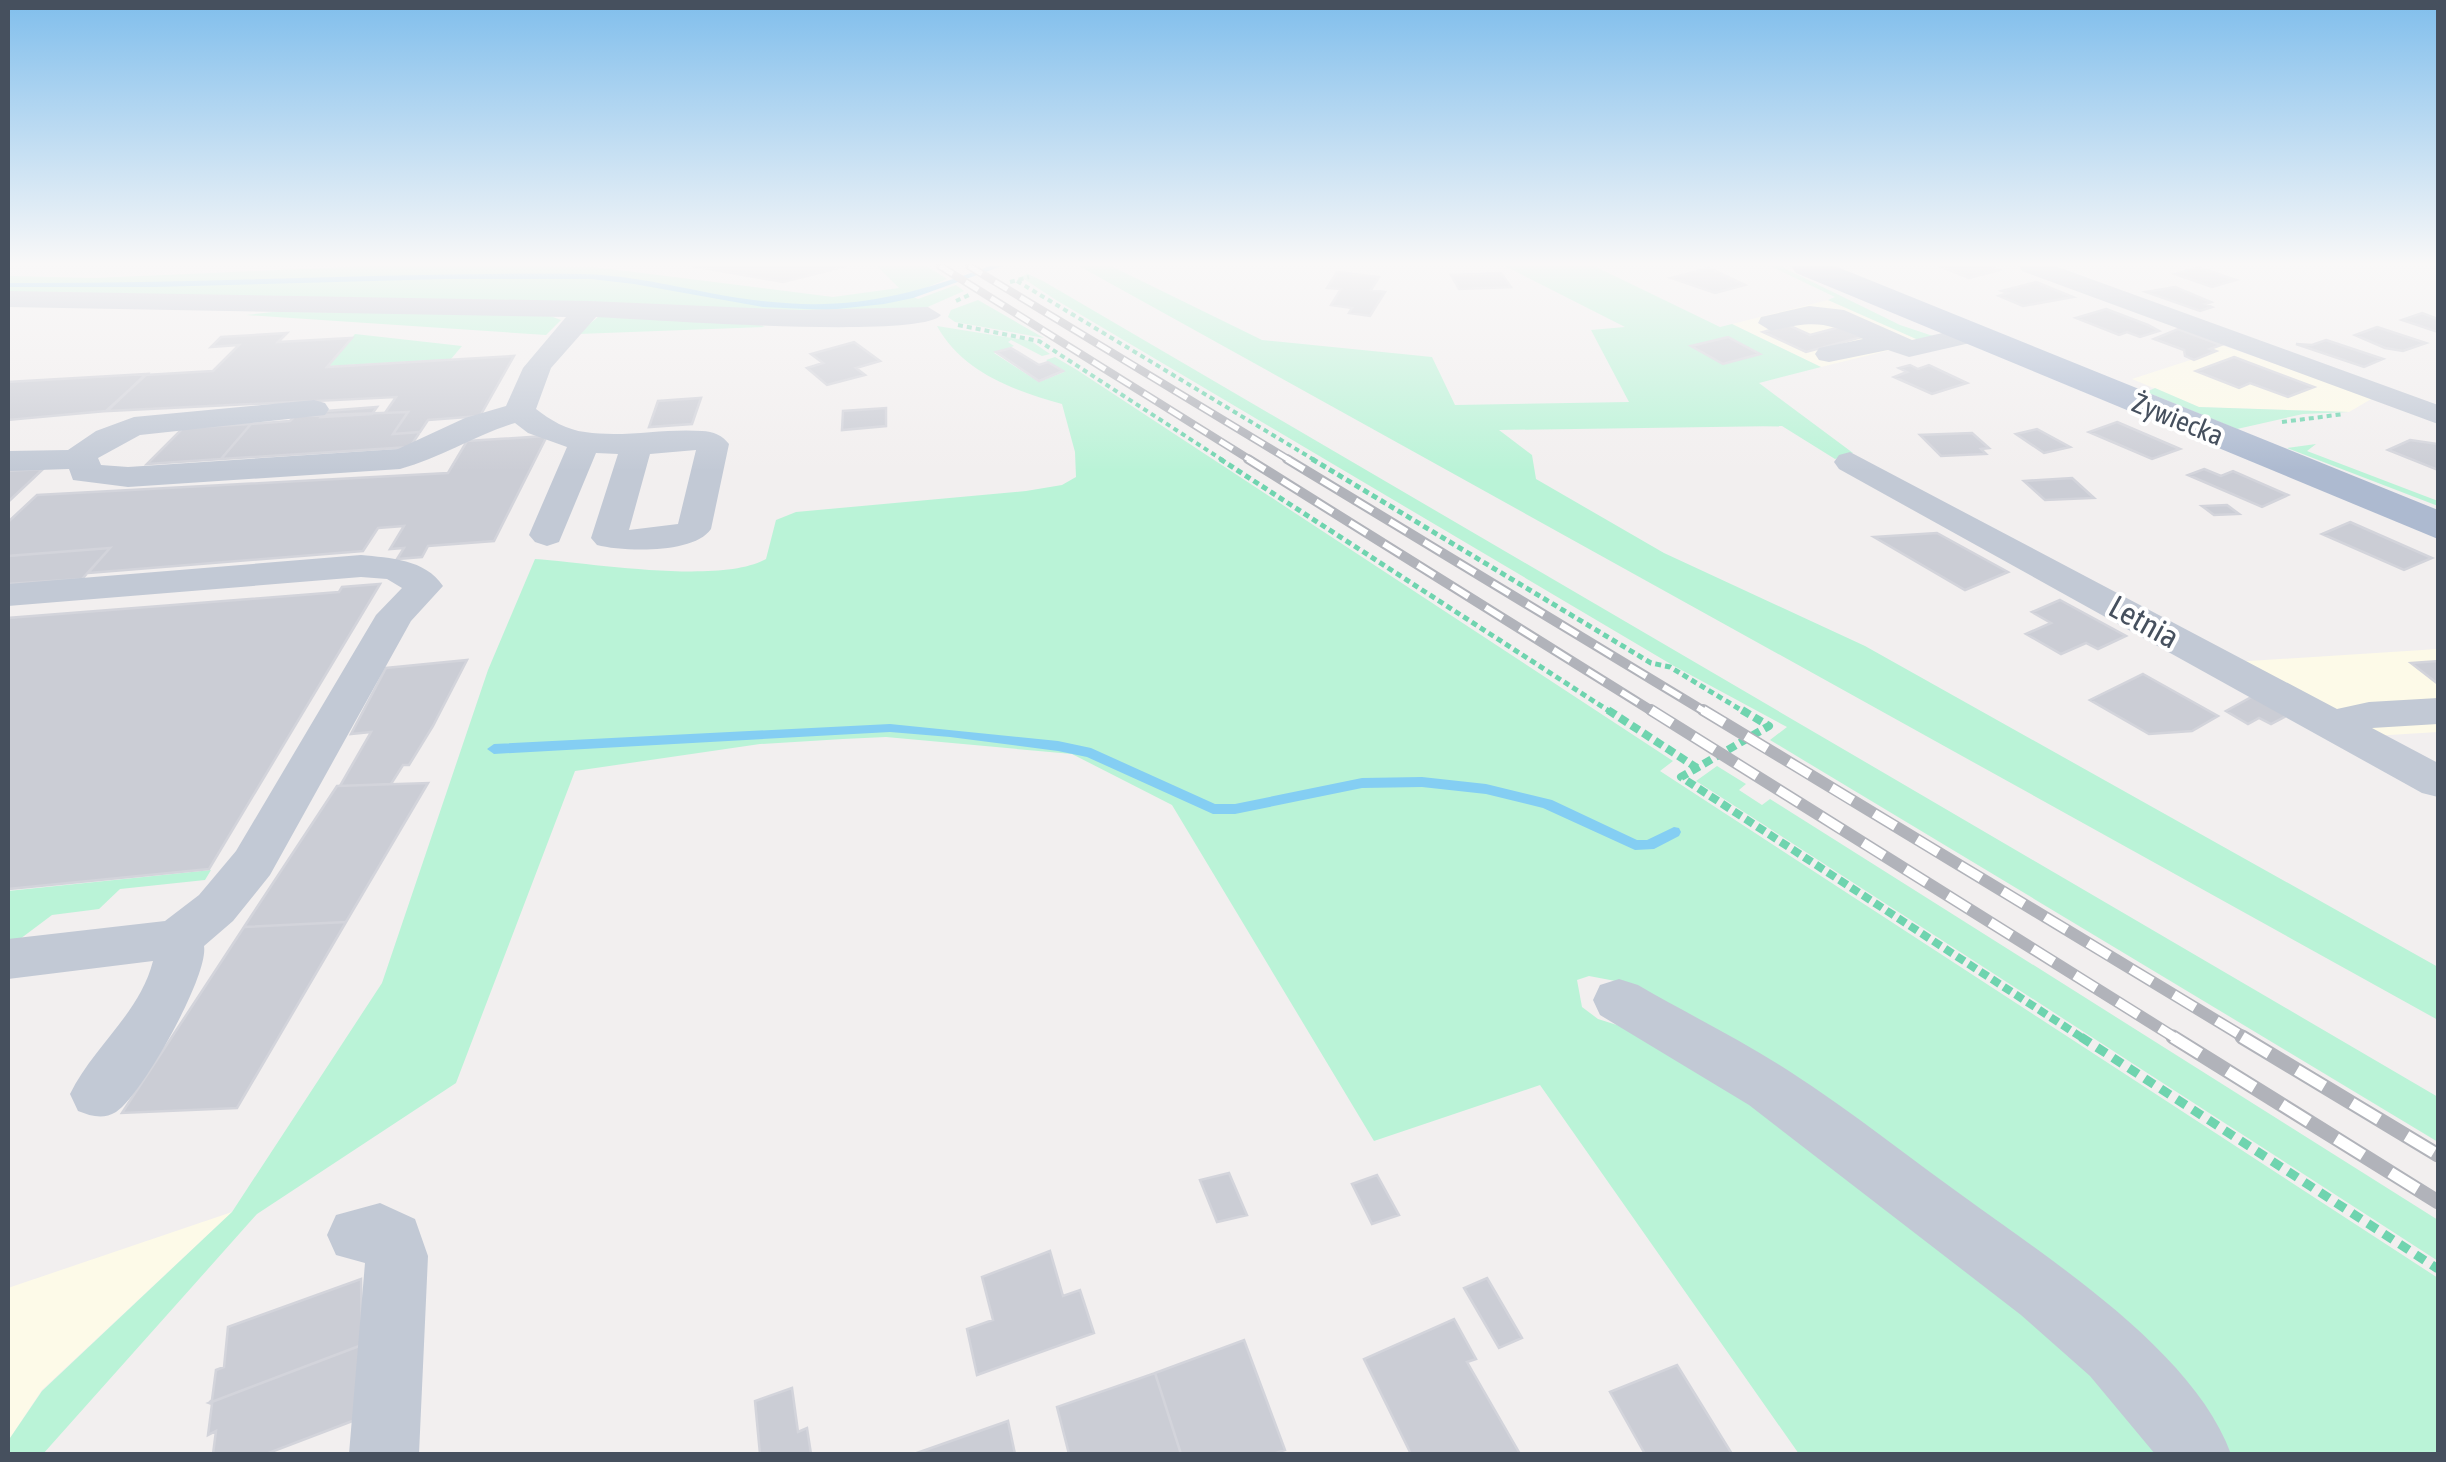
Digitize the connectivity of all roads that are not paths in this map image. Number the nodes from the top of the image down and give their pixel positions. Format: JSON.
{"nodes":[{"id":1,"x":563,"y":334,"type":"edge"},
{"id":2,"x":1874,"y":334,"type":"edge"},
{"id":3,"x":1973,"y":334,"type":"joint"},
{"id":4,"x":2217,"y":334,"type":"edge"},
{"id":5,"x":1891,"y":341,"type":"junction"},
{"id":6,"x":1828,"y":354,"type":"dead end"},
{"id":7,"x":2438,"y":391,"type":"edge"},
{"id":8,"x":2404,"y":403,"type":"junction"},
{"id":9,"x":314,"y":409,"type":"dead end"},
{"id":10,"x":520,"y":412,"type":"junction"},
{"id":11,"x":2438,"y":416,"type":"edge"},
{"id":12,"x":588,"y":442,"type":"junction"},
{"id":13,"x":636,"y":446,"type":"dead end"},
{"id":14,"x":75,"y":459,"type":"junction"},
{"id":15,"x":8,"y":461,"type":"edge"},
{"id":16,"x":1850,"y":462,"type":"dead end"},
{"id":17,"x":2438,"y":526,"type":"edge"},
{"id":18,"x":547,"y":534,"type":"dead end"},
{"id":19,"x":8,"y":594,"type":"edge"},
{"id":20,"x":2438,"y":712,"type":"edge"},
{"id":21,"x":2331,"y":724,"type":"junction"},
{"id":22,"x":2438,"y":782,"type":"edge"},
{"id":23,"x":178,"y":939,"type":"junction"},
{"id":24,"x":8,"y":959,"type":"edge"},
{"id":25,"x":1619,"y":1000,"type":"dead end"},
{"id":26,"x":98,"y":1094,"type":"dead end"},
{"id":27,"x":358,"y":1235,"type":"dead end"},
{"id":28,"x":384,"y":1454,"type":"edge"},
{"id":29,"x":2196,"y":1454,"type":"edge"}],
"edges":[{"from":1,"to":10,"type":"street"},
{"from":2,"to":5,"type":"street"},
{"from":3,"to":5,"type":"street"},
{"from":3,"to":17,"type":"main road","name":"Żywiecka"},
{"from":4,"to":8,"type":"street"},
{"from":5,"to":6,"type":"street"},
{"from":7,"to":8,"type":"street"},
{"from":8,"to":11,"type":"street"},
{"from":9,"to":14,"type":"street"},
{"from":10,"to":12,"type":"street"},
{"from":10,"to":14,"type":"street"},
{"from":12,"to":13,"type":"street"},
{"from":12,"to":18,"type":"street"},
{"from":14,"to":15,"type":"street"},
{"from":16,"to":21,"type":"street","name":"Letnia"},
{"from":19,"to":23,"type":"street"},
{"from":20,"to":21,"type":"street"},
{"from":21,"to":22,"type":"street","name":"Letnia"},
{"from":23,"to":24,"type":"street"},
{"from":23,"to":26,"type":"street"},
{"from":25,"to":29,"type":"street"},
{"from":27,"to":28,"type":"street"}]}
